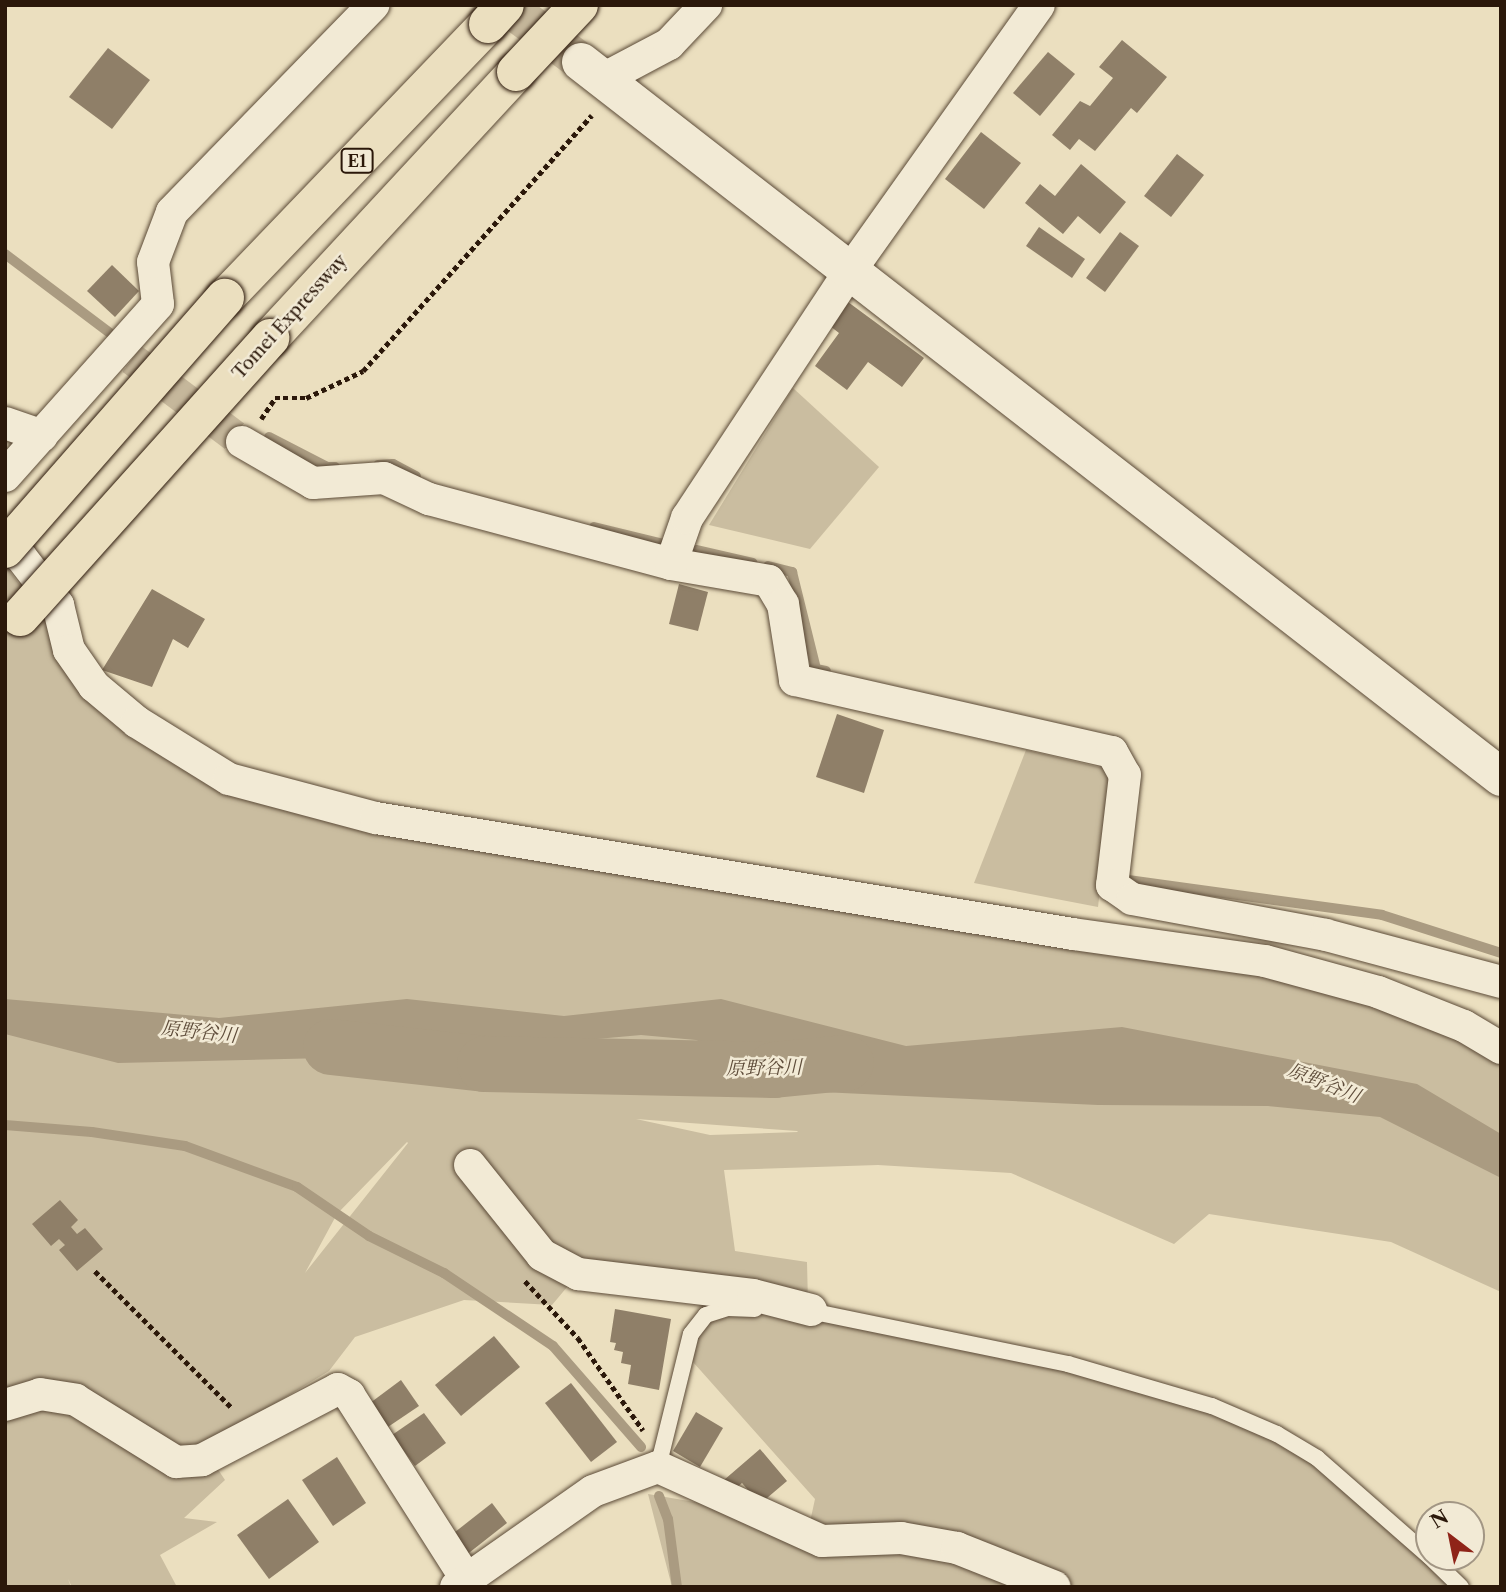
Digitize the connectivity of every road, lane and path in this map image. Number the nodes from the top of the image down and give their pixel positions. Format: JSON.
{"nodes":[{"id":1,"x":373,"y":5,"type":"edge"},
{"id":2,"x":579,"y":5,"type":"edge"},
{"id":3,"x":706,"y":5,"type":"edge"},
{"id":4,"x":1039,"y":5,"type":"edge"},
{"id":5,"x":496,"y":14,"type":"edge"},
{"id":6,"x":600,"y":76,"type":"junction"},
{"id":7,"x":850,"y":271,"type":"junction"},
{"id":8,"x":5,"y":422,"type":"edge"},
{"id":9,"x":43,"y":436,"type":"junction"},
{"id":10,"x":244,"y":443,"type":"joint"},
{"id":11,"x":5,"y":476,"type":"edge"},
{"id":12,"x":5,"y":547,"type":"edge"},
{"id":13,"x":671,"y":564,"type":"junction"},
{"id":14,"x":13,"y":625,"type":"edge"},
{"id":15,"x":1501,"y":777,"type":"edge"},
{"id":16,"x":1501,"y":982,"type":"edge"},
{"id":17,"x":1501,"y":1048,"type":"edge"},
{"id":18,"x":470,"y":1165,"type":"dead end"},
{"id":19,"x":519,"y":1270,"type":"dead end"},
{"id":20,"x":95,"y":1271,"type":"dead end"},
{"id":21,"x":811,"y":1310,"type":"junction"},
{"id":22,"x":5,"y":1405,"type":"edge"},
{"id":23,"x":256,"y":1432,"type":"junction"},
{"id":24,"x":658,"y":1467,"type":"junction"},
{"id":25,"x":1415,"y":1543,"type":"edge"},
{"id":26,"x":1445,"y":1571,"type":"edge"},
{"id":27,"x":461,"y":1583,"type":"edge"},
{"id":28,"x":1055,"y":1587,"type":"edge"},
{"id":29,"x":1461,"y":1587,"type":"edge"}],
"edges":[{"from":1,"to":9,"type":"street"},
{"from":2,"to":14,"type":"highway","name":"Tomei Expressway","bridge":true},
{"from":3,"to":6,"type":"street"},
{"from":4,"to":7,"type":"street"},
{"from":5,"to":12,"type":"highway","number":"E1","bridge":true},
{"from":6,"to":7,"type":"street"},
{"from":6,"to":10,"type":"path"},
{"from":7,"to":13,"type":"street"},
{"from":7,"to":15,"type":"street"},
{"from":8,"to":9,"type":"street"},
{"from":9,"to":11,"type":"street"},
{"from":10,"to":13,"type":"street"},
{"from":12,"to":17,"type":"street"},
{"from":13,"to":16,"type":"street"},
{"from":18,"to":21,"type":"street"},
{"from":19,"to":24,"type":"path"},
{"from":20,"to":23,"type":"path"},
{"from":21,"to":24,"type":"lane"},
{"from":21,"to":25,"type":"lane"},
{"from":22,"to":23,"type":"street"},
{"from":23,"to":27,"type":"street"},
{"from":24,"to":27,"type":"street"},
{"from":24,"to":28,"type":"street"},
{"from":26,"to":29,"type":"lane"}]}
